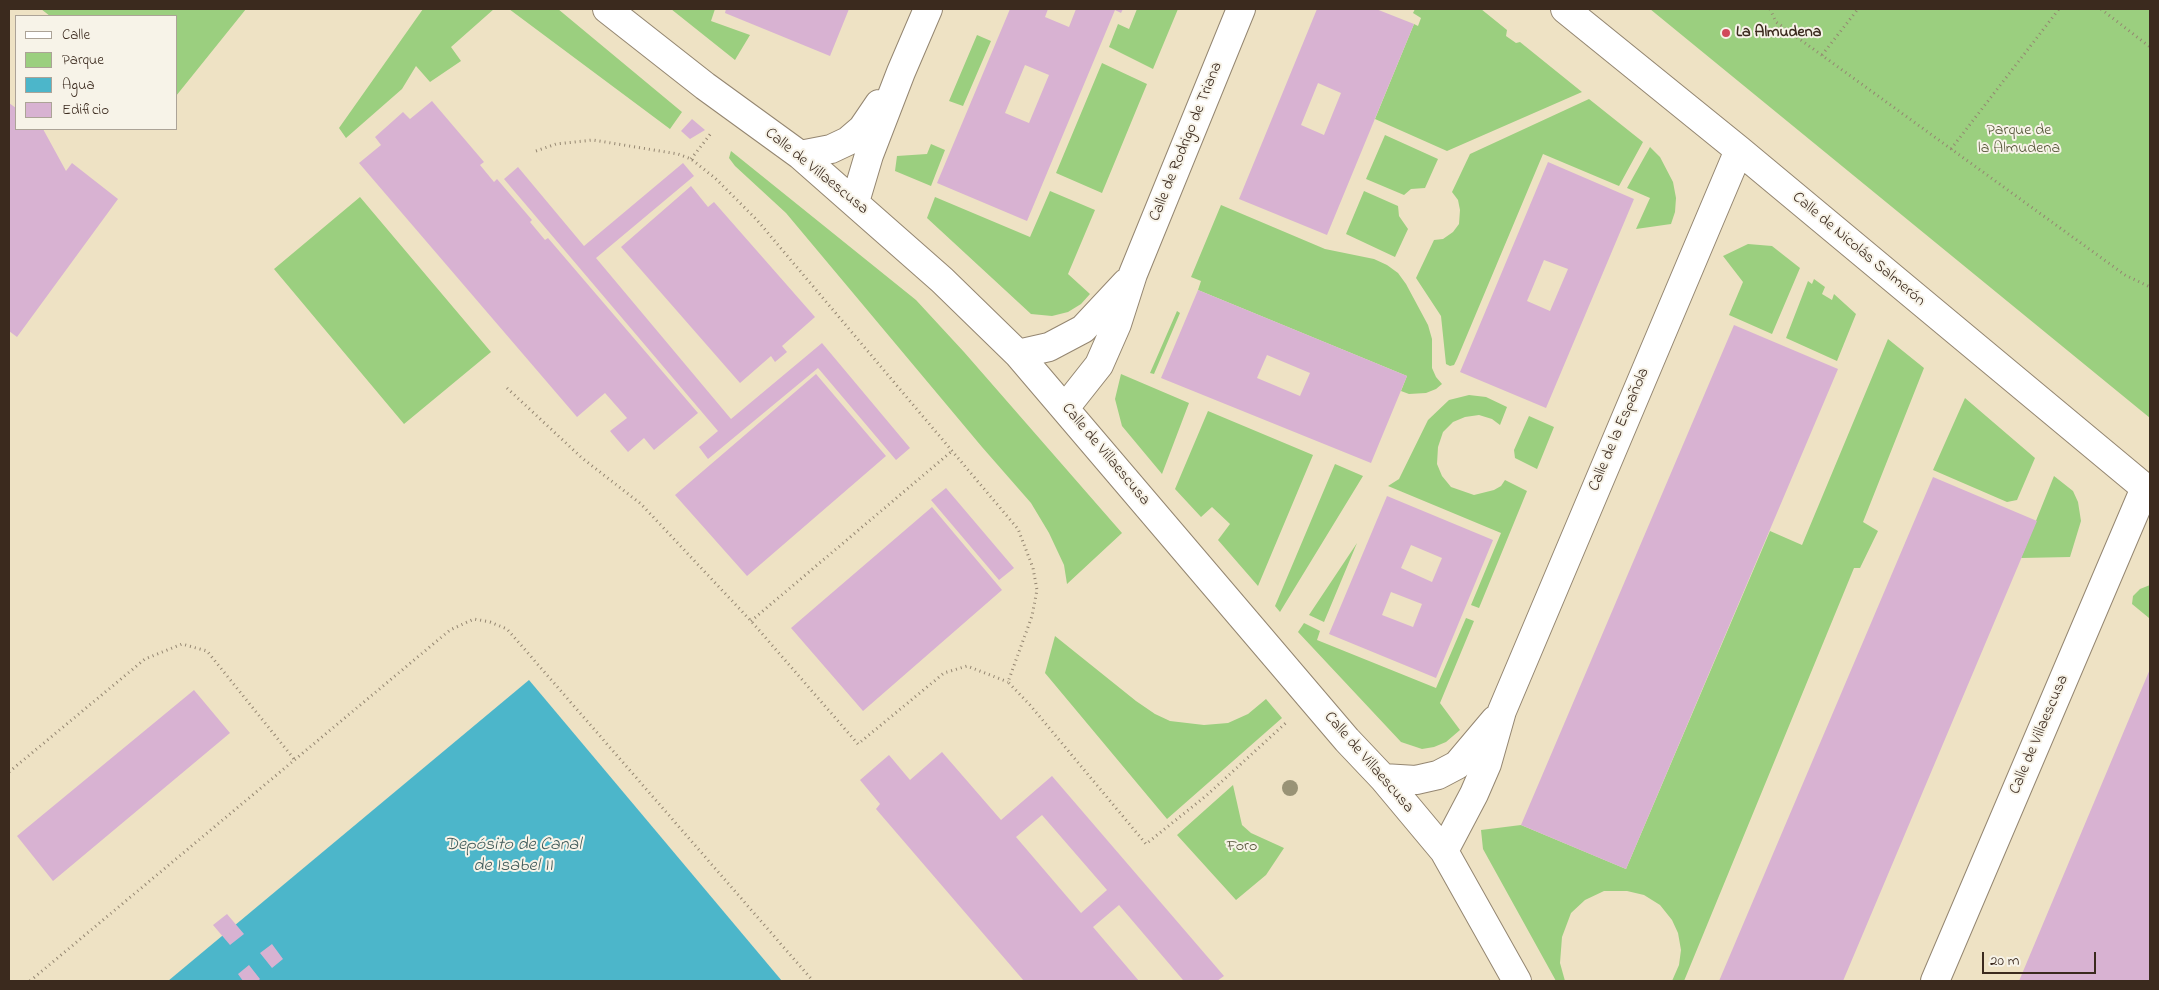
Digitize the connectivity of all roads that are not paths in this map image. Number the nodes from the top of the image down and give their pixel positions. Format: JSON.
{"nodes":[{"id":1,"x":607,"y":9,"type":"edge"},
{"id":2,"x":928,"y":9,"type":"edge"},
{"id":3,"x":1241,"y":9,"type":"edge"},
{"id":4,"x":1565,"y":9,"type":"edge"},
{"id":5,"x":901,"y":72,"type":"junction"},
{"id":6,"x":1739,"y":150,"type":"junction"},
{"id":7,"x":800,"y":155,"type":"junction"},
{"id":8,"x":855,"y":202,"type":"junction"},
{"id":9,"x":1133,"y":274,"type":"junction"},
{"id":10,"x":1018,"y":354,"type":"junction"},
{"id":11,"x":1065,"y":408,"type":"junction"},
{"id":12,"x":2148,"y":490,"type":"edge"},
{"id":13,"x":1502,"y":711,"type":"junction"},
{"id":14,"x":1383,"y":778,"type":"junction"},
{"id":15,"x":1444,"y":851,"type":"junction"},
{"id":16,"x":1517,"y":981,"type":"edge"},
{"id":17,"x":1935,"y":981,"type":"edge"}],
"edges":[{"from":1,"to":7,"type":"street","name":"Calle de Villaescusa"},
{"from":2,"to":5,"type":"street"},
{"from":3,"to":9,"type":"street","name":"Calle de Rodrigo de Triana"},
{"from":4,"to":6,"type":"street","name":"Calle de Nicolás Salmerón"},
{"from":5,"to":7,"type":"street"},
{"from":5,"to":8,"type":"street"},
{"from":6,"to":12,"type":"street","name":"Calle de Nicolás Salmerón"},
{"from":6,"to":13,"type":"street","name":"Calle de la Española"},
{"from":7,"to":8,"type":"street","name":"Calle de Villaescusa"},
{"from":8,"to":10,"type":"street","name":"Calle de Villaescusa"},
{"from":9,"to":10,"type":"street","name":"Calle de Rodrigo de Triana"},
{"from":9,"to":11,"type":"street","name":"Calle de Rodrigo de Triana"},
{"from":10,"to":11,"type":"street","name":"Calle de Villaescusa"},
{"from":11,"to":14,"type":"street","name":"Calle de Villaescusa"},
{"from":12,"to":17,"type":"street","name":"Calle de Villaescusa"},
{"from":13,"to":14,"type":"street","name":"Calle de la Española"},
{"from":13,"to":15,"type":"street","name":"Calle de la Española"},
{"from":14,"to":15,"type":"street","name":"Calle de Villaescusa"},
{"from":15,"to":16,"type":"street","name":"Calle de Villaescusa"}]}
